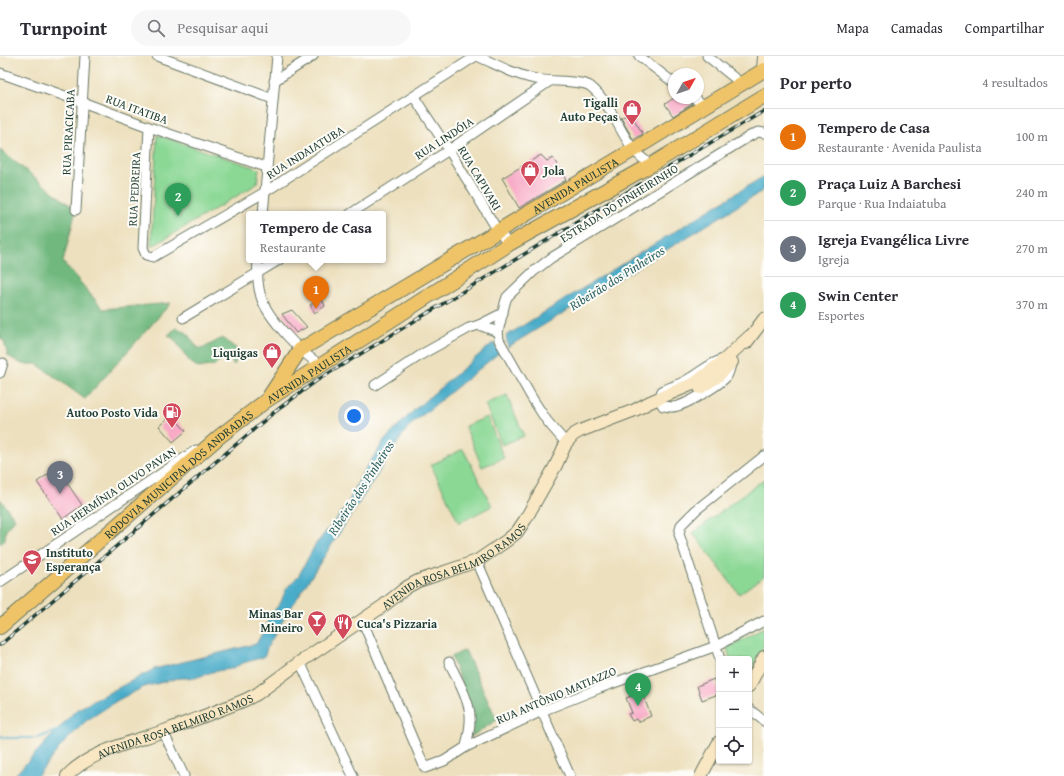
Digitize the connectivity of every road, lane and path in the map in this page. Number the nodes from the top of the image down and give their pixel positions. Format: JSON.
{"nodes":[{"id":1,"x":85,"y":56,"type":"edge"},
{"id":2,"x":158,"y":56,"type":"edge"},
{"id":3,"x":277,"y":56,"type":"edge"},
{"id":4,"x":313,"y":56,"type":"edge"},
{"id":5,"x":477,"y":56,"type":"edge"},
{"id":6,"x":639,"y":56,"type":"edge"},
{"id":7,"x":707,"y":56,"type":"edge"},
{"id":8,"x":764,"y":56,"type":"edge"},
{"id":9,"x":763,"y":70,"type":"edge"},
{"id":10,"x":0,"y":73,"type":"edge"},
{"id":11,"x":668,"y":78,"type":"edge"},
{"id":12,"x":274,"y":81,"type":"junction"},
{"id":13,"x":550,"y":81,"type":"junction"},
{"id":14,"x":742,"y":84,"type":"junction"},
{"id":15,"x":764,"y":96,"type":"edge"},
{"id":16,"x":414,"y":97,"type":"junction"},
{"id":17,"x":272,"y":99,"type":"junction"},
{"id":18,"x":704,"y":100,"type":"edge"},
{"id":19,"x":82,"y":102,"type":"junction"},
{"id":20,"x":697,"y":104,"type":"edge"},
{"id":21,"x":149,"y":127,"type":"junction"},
{"id":22,"x":764,"y":133,"type":"edge"},
{"id":23,"x":449,"y":150,"type":"junction"},
{"id":24,"x":633,"y":150,"type":"junction"},
{"id":25,"x":651,"y":165,"type":"junction"},
{"id":26,"x":266,"y":167,"type":"junction"},
{"id":27,"x":265,"y":192,"type":"junction"},
{"id":28,"x":76,"y":210,"type":"dead end"},
{"id":29,"x":263,"y":211,"type":"edge"},
{"id":30,"x":355,"y":211,"type":"edge"},
{"id":31,"x":498,"y":231,"type":"junction"},
{"id":32,"x":509,"y":244,"type":"junction"},
{"id":33,"x":144,"y":253,"type":"joint"},
{"id":34,"x":258,"y":263,"type":"edge"},
{"id":35,"x":274,"y":263,"type":"edge"},
{"id":36,"x":257,"y":274,"type":"junction"},
{"id":37,"x":503,"y":313,"type":"junction"},
{"id":38,"x":183,"y":318,"type":"dead end"},
{"id":39,"x":764,"y":318,"type":"edge"},
{"id":40,"x":479,"y":324,"type":"junction"},
{"id":41,"x":498,"y":336,"type":"junction"},
{"id":42,"x":300,"y":350,"type":"junction"},
{"id":43,"x":726,"y":362,"type":"junction"},
{"id":44,"x":3,"y":363,"type":"dead end"},
{"id":45,"x":322,"y":364,"type":"junction"},
{"id":46,"x":0,"y":373,"type":"edge"},
{"id":47,"x":375,"y":385,"type":"dead end"},
{"id":48,"x":267,"y":400,"type":"junction"},
{"id":49,"x":664,"y":403,"type":"junction"},
{"id":50,"x":220,"y":436,"type":"junction"},
{"id":51,"x":566,"y":443,"type":"junction"},
{"id":52,"x":764,"y":456,"type":"edge"},
{"id":53,"x":477,"y":561,"type":"junction"},
{"id":54,"x":0,"y":582,"type":"edge"},
{"id":55,"x":362,"y":620,"type":"junction"},
{"id":56,"x":764,"y":621,"type":"edge"},
{"id":57,"x":0,"y":627,"type":"edge"},
{"id":58,"x":716,"y":646,"type":"junction"},
{"id":59,"x":719,"y":656,"type":"edge"},
{"id":60,"x":764,"y":658,"type":"edge"},
{"id":61,"x":300,"y":662,"type":"junction"},
{"id":62,"x":449,"y":662,"type":"dead end"},
{"id":63,"x":752,"y":680,"type":"edge"},
{"id":64,"x":542,"y":711,"type":"junction"},
{"id":65,"x":752,"y":711,"type":"edge"},
{"id":66,"x":764,"y":721,"type":"edge"},
{"id":67,"x":163,"y":731,"type":"junction"},
{"id":68,"x":466,"y":747,"type":"junction"},
{"id":69,"x":716,"y":748,"type":"edge"},
{"id":70,"x":67,"y":776,"type":"edge"},
{"id":71,"x":184,"y":776,"type":"edge"},
{"id":72,"x":353,"y":776,"type":"edge"},
{"id":73,"x":570,"y":776,"type":"edge"},
{"id":74,"x":701,"y":776,"type":"edge"}],
"edges":[{"from":1,"to":19,"type":"street","name":"RUA PIRACICABA"},
{"from":2,"to":17,"type":"street"},
{"from":3,"to":12,"type":"street"},
{"from":4,"to":12,"type":"street"},
{"from":5,"to":13,"type":"street"},
{"from":5,"to":16,"type":"street","name":"RUA INDAIATUBA"},
{"from":6,"to":11,"type":"street"},
{"from":7,"to":14,"type":"street"},
{"from":8,"to":9,"type":"main road"},
{"from":9,"to":14,"type":"main road","name":"AVENIDA PAULISTA"},
{"from":10,"to":19,"type":"street","name":"RUA ITATIBA"},
{"from":12,"to":17,"type":"street"},
{"from":13,"to":23,"type":"street","name":"RUA LINDÓIA"},
{"from":13,"to":24,"type":"street"},
{"from":14,"to":18,"type":"main road","name":"AVENIDA PAULISTA"},
{"from":15,"to":25,"type":"main road","name":"AVENIDA PAULISTA"},
{"from":16,"to":23,"type":"street","name":"RUA CAPIVARI"},
{"from":16,"to":27,"type":"street","name":"RUA INDAIATUBA"},
{"from":17,"to":26,"type":"street"},
{"from":19,"to":21,"type":"street","name":"RUA ITATIBA"},
{"from":19,"to":28,"type":"street","name":"RUA PIRACICABA"},
{"from":20,"to":24,"type":"main road","name":"AVENIDA PAULISTA"},
{"from":21,"to":26,"type":"street","name":"RUA ITATIBA"},
{"from":21,"to":33,"type":"street","name":"RUA PEDREIRA"},
{"from":22,"to":37,"type":"street","name":"ESTRADA DO PINHEIRINHO"},
{"from":23,"to":30,"type":"street","name":"RUA LINDÓIA"},
{"from":23,"to":31,"type":"street","name":"RUA CAPIVARI"},
{"from":24,"to":25,"type":"street"},
{"from":24,"to":31,"type":"main road","name":"AVENIDA PAULISTA"},
{"from":25,"to":32,"type":"main road","name":"AVENIDA PAULISTA"},
{"from":26,"to":27,"type":"street"},
{"from":27,"to":29,"type":"street"},
{"from":27,"to":33,"type":"street","name":"RUA INDAIATUBA"},
{"from":31,"to":32,"type":"street","name":"RUA CAPIVARI"},
{"from":31,"to":42,"type":"main road","name":"AVENIDA PAULISTA"},
{"from":32,"to":45,"type":"main road","name":"AVENIDA PAULISTA"},
{"from":34,"to":36,"type":"street"},
{"from":35,"to":36,"type":"street"},
{"from":36,"to":38,"type":"street"},
{"from":36,"to":42,"type":"street"},
{"from":37,"to":40,"type":"street"},
{"from":37,"to":41,"type":"street","name":"ESTRADA DO PINHEIRINHO"},
{"from":39,"to":43,"type":"main road"},
{"from":40,"to":41,"type":"street"},
{"from":40,"to":47,"type":"street"},
{"from":41,"to":51,"type":"street"},
{"from":42,"to":45,"type":"street"},
{"from":42,"to":48,"type":"main road","name":"AVENIDA PAULISTA"},
{"from":43,"to":49,"type":"main road","name":"AVENIDA ROSA BELMIRO RAMOS"},
{"from":43,"to":49,"type":"street"},
{"from":43,"to":49,"type":"street"},
{"from":44,"to":46,"type":"street"},
{"from":45,"to":48,"type":"main road","name":"AVENIDA PAULISTA"},
{"from":48,"to":50,"type":"main road","name":"RODOVIA MUNICIPAL DOS ANDRADAS"},
{"from":49,"to":51,"type":"main road","name":"AVENIDA ROSA BELMIRO RAMOS"},
{"from":50,"to":54,"type":"street","name":"RUA HERMÍNIA OLIVO PAVAN"},
{"from":50,"to":57,"type":"main road","name":"RODOVIA MUNICIPAL DOS ANDRADAS"},
{"from":51,"to":53,"type":"main road","name":"AVENIDA ROSA BELMIRO RAMOS"},
{"from":52,"to":58,"type":"street"},
{"from":53,"to":55,"type":"main road","name":"AVENIDA ROSA BELMIRO RAMOS"},
{"from":53,"to":64,"type":"street"},
{"from":55,"to":61,"type":"main road","name":"AVENIDA ROSA BELMIRO RAMOS"},
{"from":55,"to":68,"type":"street","name":"RUA ANTÔNIO MATIAZZO"},
{"from":56,"to":58,"type":"street","name":"RUA ANTÔNIO MATIAZZO"},
{"from":58,"to":59,"type":"street"},
{"from":58,"to":64,"type":"street","name":"RUA ANTÔNIO MATIAZZO"},
{"from":60,"to":63,"type":"main road"},
{"from":61,"to":67,"type":"main road","name":"AVENIDA ROSA BELMIRO RAMOS"},
{"from":61,"to":72,"type":"street"},
{"from":62,"to":68,"type":"street"},
{"from":64,"to":68,"type":"street","name":"RUA ANTÔNIO MATIAZZO"},
{"from":64,"to":73,"type":"street"},
{"from":65,"to":66,"type":"street"},
{"from":67,"to":70,"type":"main road","name":"AVENIDA ROSA BELMIRO RAMOS"},
{"from":67,"to":71,"type":"street"},
{"from":69,"to":74,"type":"main road"}]}
